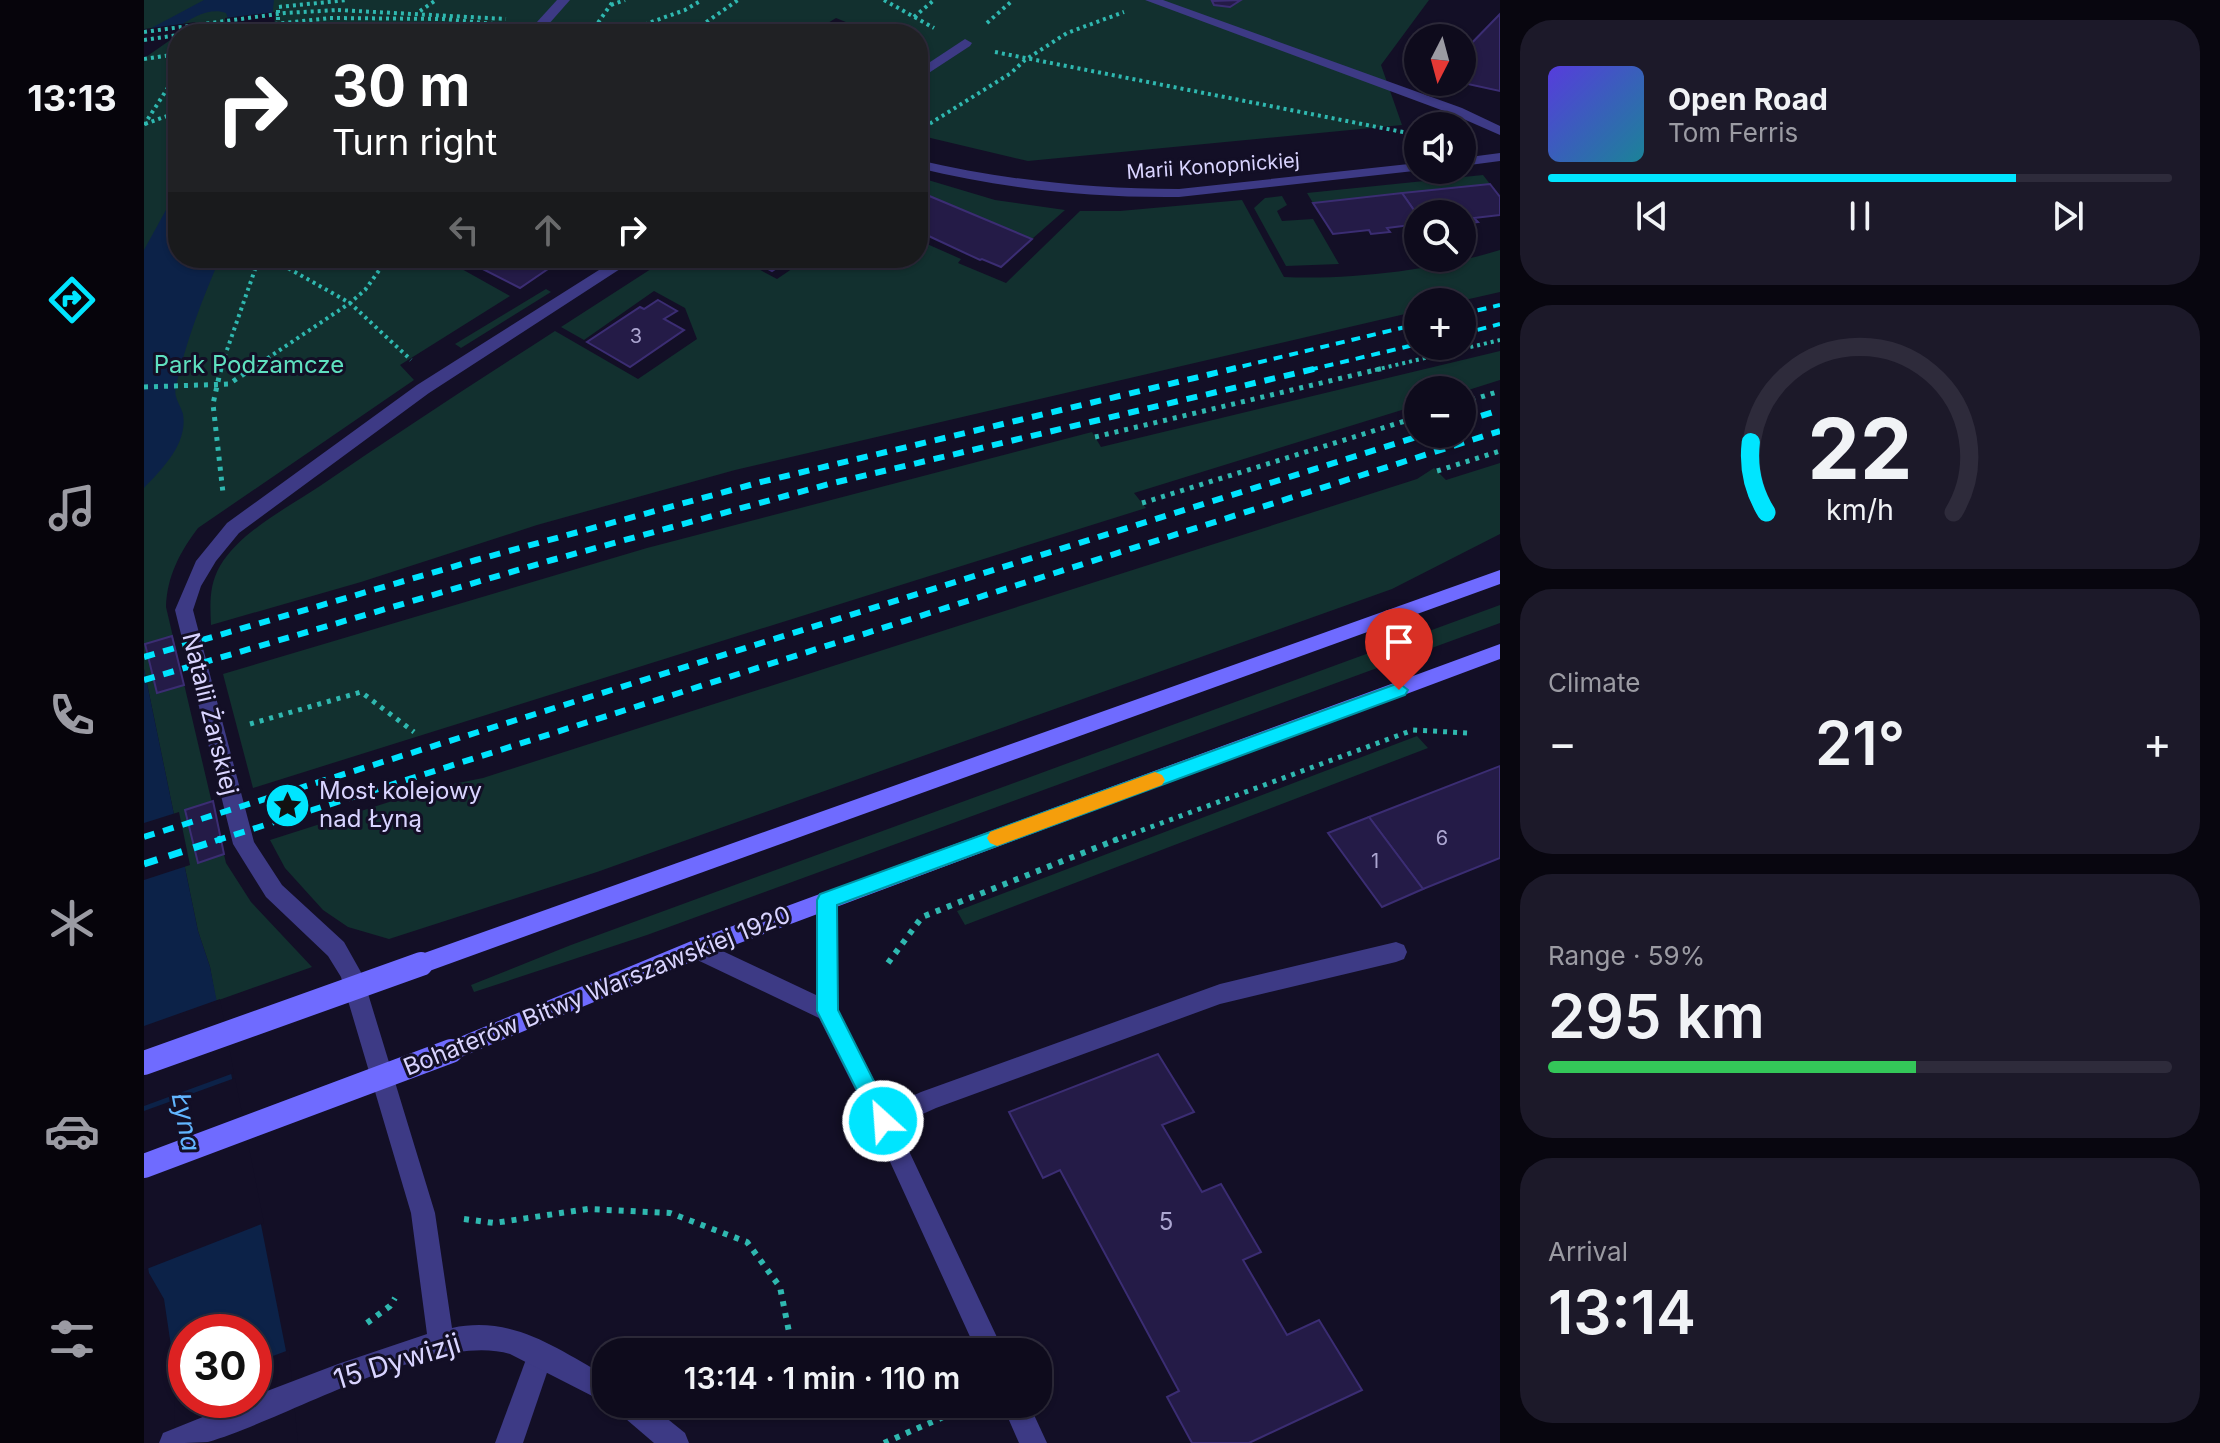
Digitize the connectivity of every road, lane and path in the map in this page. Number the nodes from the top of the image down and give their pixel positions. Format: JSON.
{"nodes":[{"id":1,"x":281,"y":0,"type":"edge"},
{"id":2,"x":348,"y":0,"type":"edge"},
{"id":3,"x":436,"y":0,"type":"edge"},
{"id":4,"x":564,"y":0,"type":"edge"},
{"id":5,"x":614,"y":0,"type":"edge"},
{"id":6,"x":625,"y":0,"type":"edge"},
{"id":7,"x":702,"y":0,"type":"edge"},
{"id":8,"x":738,"y":0,"type":"edge"},
{"id":9,"x":884,"y":0,"type":"edge"},
{"id":10,"x":934,"y":0,"type":"edge"},
{"id":11,"x":1151,"y":0,"type":"edge"},
{"id":12,"x":278,"y":7,"type":"junction"},
{"id":13,"x":608,"y":7,"type":"junction"},
{"id":14,"x":348,"y":11,"type":"junction"},
{"id":15,"x":419,"y":12,"type":"junction"},
{"id":16,"x":1120,"y":15,"type":"dead end"},
{"id":17,"x":914,"y":17,"type":"junction"},
{"id":18,"x":511,"y":19,"type":"dead end"},
{"id":19,"x":203,"y":24,"type":"edge"},
{"id":20,"x":258,"y":24,"type":"edge"},
{"id":21,"x":278,"y":24,"type":"edge"},
{"id":22,"x":494,"y":24,"type":"edge"},
{"id":23,"x":542,"y":24,"type":"edge"},
{"id":24,"x":597,"y":24,"type":"edge"},
{"id":25,"x":646,"y":24,"type":"edge"},
{"id":26,"x":703,"y":24,"type":"edge"},
{"id":27,"x":928,"y":24,"type":"edge"},
{"id":28,"x":928,"y":24,"type":"edge"},
{"id":29,"x":168,"y":29,"type":"edge"},
{"id":30,"x":144,"y":32,"type":"edge"},
{"id":31,"x":168,"y":36,"type":"edge"},
{"id":32,"x":144,"y":40,"type":"edge"},
{"id":33,"x":965,"y":43,"type":"junction"},
{"id":34,"x":168,"y":55,"type":"edge"},
{"id":35,"x":144,"y":59,"type":"edge"},
{"id":36,"x":1025,"y":60,"type":"junction"},
{"id":37,"x":928,"y":69,"type":"edge"},
{"id":38,"x":168,"y":88,"type":"edge"},
{"id":39,"x":168,"y":116,"type":"edge"},
{"id":40,"x":144,"y":125,"type":"edge"},
{"id":41,"x":928,"y":126,"type":"edge"},
{"id":42,"x":1500,"y":131,"type":"edge"},
{"id":43,"x":1404,"y":133,"type":"edge"},
{"id":44,"x":928,"y":135,"type":"edge"},
{"id":45,"x":932,"y":136,"type":"dead end"},
{"id":46,"x":1404,"y":136,"type":"edge"},
{"id":47,"x":1385,"y":138,"type":"dead end"},
{"id":48,"x":1500,"y":157,"type":"edge"},
{"id":49,"x":1476,"y":160,"type":"edge"},
{"id":50,"x":928,"y":167,"type":"edge"},
{"id":51,"x":1404,"y":169,"type":"edge"},
{"id":52,"x":256,"y":268,"type":"edge"},
{"id":53,"x":288,"y":268,"type":"edge"},
{"id":54,"x":381,"y":268,"type":"edge"},
{"id":55,"x":613,"y":268,"type":"edge"},
{"id":56,"x":350,"y":303,"type":"junction"},
{"id":57,"x":1500,"y":340,"type":"edge"},
{"id":58,"x":415,"y":364,"type":"dead end"},
{"id":59,"x":215,"y":384,"type":"junction"},
{"id":60,"x":144,"y":387,"type":"edge"},
{"id":61,"x":1500,"y":391,"type":"edge"},
{"id":62,"x":1476,"y":399,"type":"edge"},
{"id":63,"x":1404,"y":421,"type":"edge"},
{"id":64,"x":1095,"y":437,"type":"dead end"},
{"id":65,"x":1500,"y":451,"type":"edge"},
{"id":66,"x":1437,"y":471,"type":"dead end"},
{"id":67,"x":223,"y":491,"type":"dead end"},
{"id":68,"x":1142,"y":503,"type":"dead end"},
{"id":69,"x":1500,"y":577,"type":"edge"},
{"id":70,"x":1500,"y":651,"type":"edge"},
{"id":71,"x":414,"y":732,"type":"dead end"},
{"id":72,"x":1468,"y":733,"type":"dead end"},
{"id":73,"x":214,"y":734,"type":"junction"},
{"id":74,"x":827,"y":900,"type":"junction"},
{"id":75,"x":697,"y":949,"type":"junction"},
{"id":76,"x":1396,"y":952,"type":"dead end"},
{"id":77,"x":888,"y":963,"type":"dead end"},
{"id":78,"x":827,"y":1011,"type":"junction"},
{"id":79,"x":144,"y":1063,"type":"edge"},
{"id":80,"x":883,"y":1121,"type":"junction"},
{"id":81,"x":144,"y":1166,"type":"edge"},
{"id":82,"x":423,"y":1213,"type":"junction"},
{"id":83,"x":432,"y":1275,"type":"junction"},
{"id":84,"x":356,"y":1328,"type":"dead end"},
{"id":85,"x":790,"y":1338,"type":"edge"},
{"id":86,"x":984,"y":1338,"type":"edge"},
{"id":87,"x":441,"y":1342,"type":"junction"},
{"id":88,"x":540,"y":1355,"type":"junction"},
{"id":89,"x":592,"y":1383,"type":"edge"},
{"id":90,"x":645,"y":1418,"type":"edge"},
{"id":91,"x":941,"y":1418,"type":"edge"},
{"id":92,"x":1021,"y":1418,"type":"edge"},
{"id":93,"x":173,"y":1443,"type":"edge"},
{"id":94,"x":509,"y":1443,"type":"edge"},
{"id":95,"x":675,"y":1443,"type":"edge"},
{"id":96,"x":884,"y":1443,"type":"edge"},
{"id":97,"x":1033,"y":1443,"type":"edge"}],
"edges":[{"from":1,"to":12,"type":"path"},
{"from":2,"to":12,"type":"path"},
{"from":2,"to":14,"type":"path"},
{"from":3,"to":15,"type":"path"},
{"from":4,"to":23,"type":"street"},
{"from":5,"to":13,"type":"path"},
{"from":6,"to":13,"type":"path"},
{"from":7,"to":25,"type":"path"},
{"from":8,"to":26,"type":"path"},
{"from":9,"to":17,"type":"path"},
{"from":10,"to":17,"type":"path"},
{"from":11,"to":42,"type":"street"},
{"from":12,"to":21,"type":"path"},
{"from":13,"to":24,"type":"path"},
{"from":14,"to":15,"type":"path"},
{"from":14,"to":19,"type":"path","bridge":true},
{"from":15,"to":18,"type":"path"},
{"from":16,"to":36,"type":"path"},
{"from":17,"to":28,"type":"path"},
{"from":20,"to":22,"type":"path","bridge":true},
{"from":27,"to":33,"type":"path"},
{"from":29,"to":30,"type":"path","bridge":true},
{"from":31,"to":32,"type":"path"},
{"from":33,"to":36,"type":"path"},
{"from":33,"to":37,"type":"street"},
{"from":34,"to":35,"type":"path"},
{"from":36,"to":41,"type":"path"},
{"from":36,"to":43,"type":"path"},
{"from":38,"to":40,"type":"path"},
{"from":39,"to":40,"type":"path"},
{"from":44,"to":45,"type":"path"},
{"from":46,"to":47,"type":"path"},
{"from":48,"to":49,"type":"street"},
{"from":50,"to":51,"type":"street","name":"Marii Konopnickiej"},
{"from":52,"to":59,"type":"path"},
{"from":53,"to":56,"type":"path"},
{"from":54,"to":56,"type":"path"},
{"from":55,"to":73,"type":"street","name":"Natalii Żarskiej"},
{"from":56,"to":58,"type":"path"},
{"from":56,"to":59,"type":"path"},
{"from":57,"to":64,"type":"path"},
{"from":59,"to":60,"type":"path"},
{"from":59,"to":67,"type":"path"},
{"from":61,"to":62,"type":"path"},
{"from":63,"to":68,"type":"path"},
{"from":65,"to":66,"type":"path"},
{"from":69,"to":79,"type":"main road","bridge":true},
{"from":70,"to":74,"type":"main road","name":"Bohaterów Bitwy Warszawskiej 1920"},
{"from":71,"to":73,"type":"path"},
{"from":72,"to":77,"type":"path"},
{"from":73,"to":82,"type":"street","name":"Natalii Żarskiej"},
{"from":74,"to":75,"type":"main road","name":"Bohaterów Bitwy Warszawskiej 1920"},
{"from":74,"to":78,"type":"street"},
{"from":75,"to":78,"type":"street"},
{"from":75,"to":81,"type":"main road","name":"Bohaterów Bitwy Warszawskiej 1920","bridge":true},
{"from":76,"to":80,"type":"street"},
{"from":78,"to":80,"type":"street"},
{"from":80,"to":86,"type":"street"},
{"from":82,"to":83,"type":"street","name":"Natalii Żarskiej"},
{"from":82,"to":85,"type":"path"},
{"from":83,"to":84,"type":"path"},
{"from":83,"to":87,"type":"street","name":"Natalii Żarskiej"},
{"from":87,"to":88,"type":"street","name":"15 Dywizji"},
{"from":87,"to":93,"type":"street","name":"15 Dywizji"},
{"from":88,"to":89,"type":"street","name":"15 Dywizji"},
{"from":88,"to":94,"type":"street"},
{"from":90,"to":95,"type":"street"},
{"from":91,"to":96,"type":"path"},
{"from":92,"to":97,"type":"street"}]}
